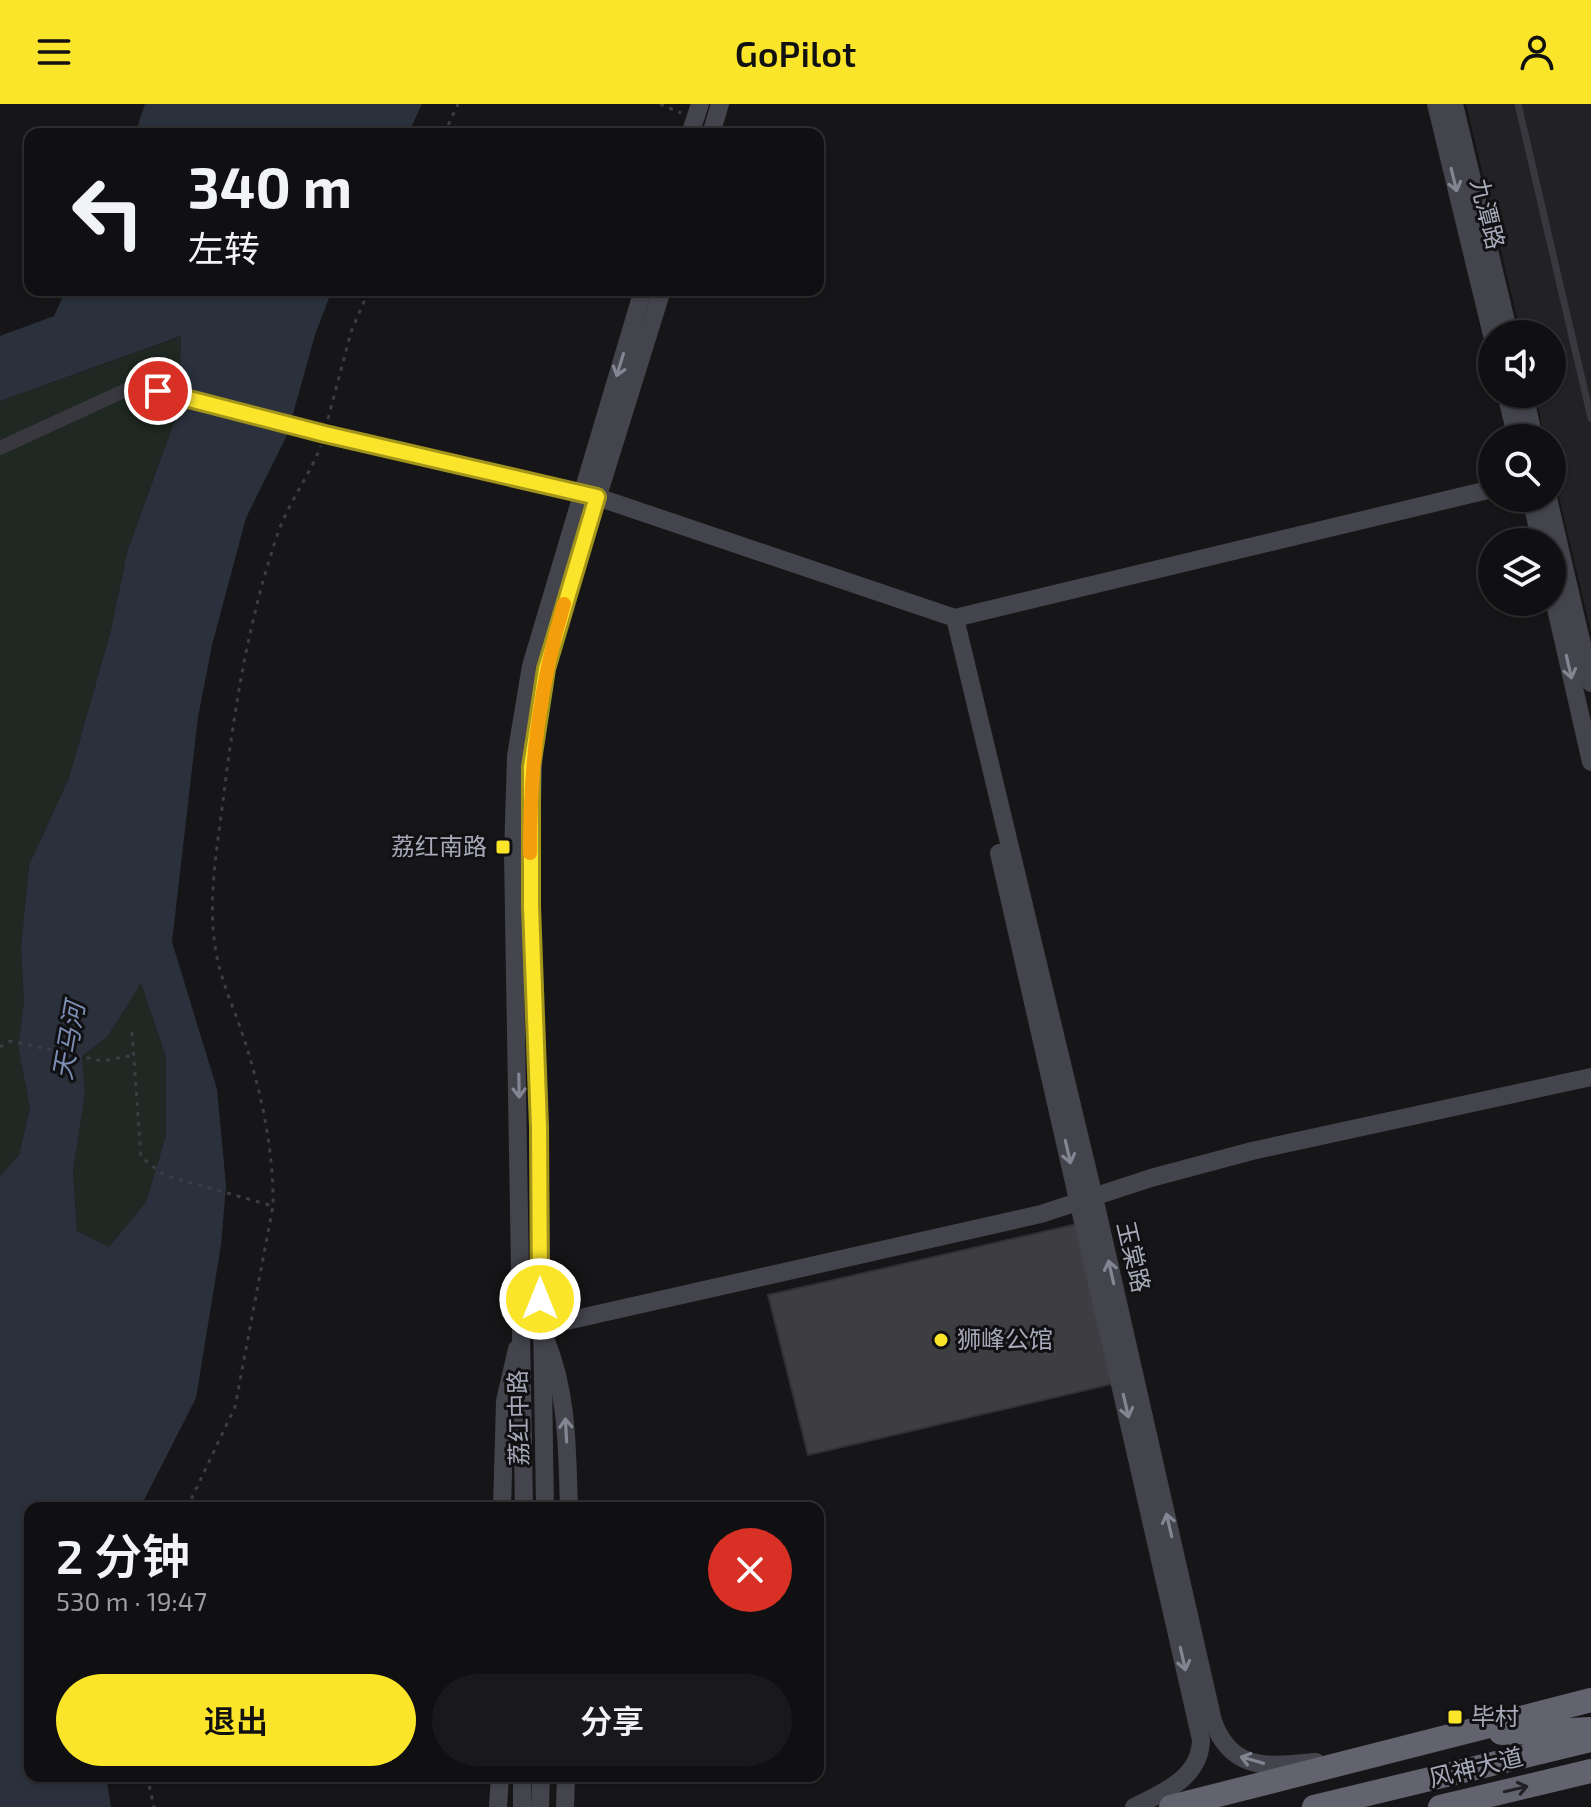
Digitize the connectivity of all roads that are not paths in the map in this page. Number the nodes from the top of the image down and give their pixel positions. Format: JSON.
{"nodes":[{"id":1,"x":720,"y":104,"type":"edge"},
{"id":2,"x":1436,"y":104,"type":"edge"},
{"id":3,"x":1454,"y":104,"type":"edge"},
{"id":4,"x":1518,"y":104,"type":"edge"},
{"id":5,"x":713,"y":128,"type":"edge"},
{"id":6,"x":641,"y":296,"type":"edge"},
{"id":7,"x":660,"y":296,"type":"edge"},
{"id":8,"x":1488,"y":320,"type":"edge"},
{"id":9,"x":1506,"y":320,"type":"edge"},
{"id":10,"x":1591,"y":418,"type":"edge"},
{"id":11,"x":0,"y":448,"type":"edge"},
{"id":12,"x":1478,"y":492,"type":"edge"},
{"id":13,"x":589,"y":495,"type":"junction"},
{"id":14,"x":1551,"y":512,"type":"edge"},
{"id":15,"x":948,"y":615,"type":"junction"},
{"id":16,"x":1558,"y":616,"type":"edge"},
{"id":17,"x":1591,"y":683,"type":"edge"},
{"id":18,"x":1591,"y":762,"type":"edge"},
{"id":19,"x":1591,"y":1077,"type":"edge"},
{"id":20,"x":1087,"y":1200,"type":"junction"},
{"id":21,"x":532,"y":1329,"type":"junction"},
{"id":22,"x":502,"y":1502,"type":"edge"},
{"id":23,"x":524,"y":1502,"type":"edge"},
{"id":24,"x":545,"y":1502,"type":"edge"},
{"id":25,"x":569,"y":1502,"type":"edge"},
{"id":26,"x":1591,"y":1700,"type":"edge"},
{"id":27,"x":1591,"y":1729,"type":"edge"},
{"id":28,"x":1451,"y":1735,"type":"junction"},
{"id":29,"x":1591,"y":1740,"type":"edge"},
{"id":30,"x":1385,"y":1755,"type":"junction"},
{"id":31,"x":1591,"y":1771,"type":"edge"},
{"id":32,"x":500,"y":1782,"type":"edge"},
{"id":33,"x":522,"y":1782,"type":"edge"},
{"id":34,"x":541,"y":1782,"type":"edge"},
{"id":35,"x":566,"y":1782,"type":"edge"},
{"id":36,"x":498,"y":1807,"type":"edge"},
{"id":37,"x":522,"y":1807,"type":"edge"},
{"id":38,"x":540,"y":1807,"type":"edge"},
{"id":39,"x":565,"y":1807,"type":"edge"},
{"id":40,"x":1134,"y":1807,"type":"edge"},
{"id":41,"x":1171,"y":1807,"type":"edge"},
{"id":42,"x":1314,"y":1807,"type":"edge"},
{"id":43,"x":1440,"y":1807,"type":"edge"}],
"edges":[{"from":1,"to":5,"type":"street"},
{"from":2,"to":8,"type":"street","name":"九潭路","one_way":true},
{"from":3,"to":9,"type":"street","name":"九潭路"},
{"from":4,"to":10,"type":"lane"},
{"from":6,"to":13,"type":"street","one_way":true},
{"from":7,"to":13,"type":"street"},
{"from":11,"to":13,"type":"street"},
{"from":12,"to":15,"type":"street"},
{"from":13,"to":15,"type":"street"},
{"from":13,"to":21,"type":"street"},
{"from":14,"to":17,"type":"street"},
{"from":15,"to":20,"type":"street","name":"玉棠路"},
{"from":16,"to":18,"type":"street","one_way":true},
{"from":19,"to":20,"type":"street"},
{"from":20,"to":21,"type":"street"},
{"from":30,"to":20,"type":"street","name":"玉棠路","one_way":true},
{"from":20,"to":40,"type":"street","name":"玉棠路","one_way":true},
{"from":21,"to":22,"type":"street"},
{"from":21,"to":23,"type":"street","name":"荔红中路"},
{"from":21,"to":24,"type":"street","name":"荔红中路"},
{"from":25,"to":21,"type":"street","one_way":true},
{"from":26,"to":28,"type":"highway"},
{"from":27,"to":28,"type":"highway"},
{"from":28,"to":30,"type":"highway"},
{"from":29,"to":42,"type":"highway","name":"风神大道"},
{"from":30,"to":41,"type":"highway"},
{"from":43,"to":31,"type":"highway","name":"风神大道","one_way":true},
{"from":32,"to":36,"type":"street"},
{"from":33,"to":37,"type":"street"},
{"from":34,"to":38,"type":"street"},
{"from":35,"to":39,"type":"street"}]}
